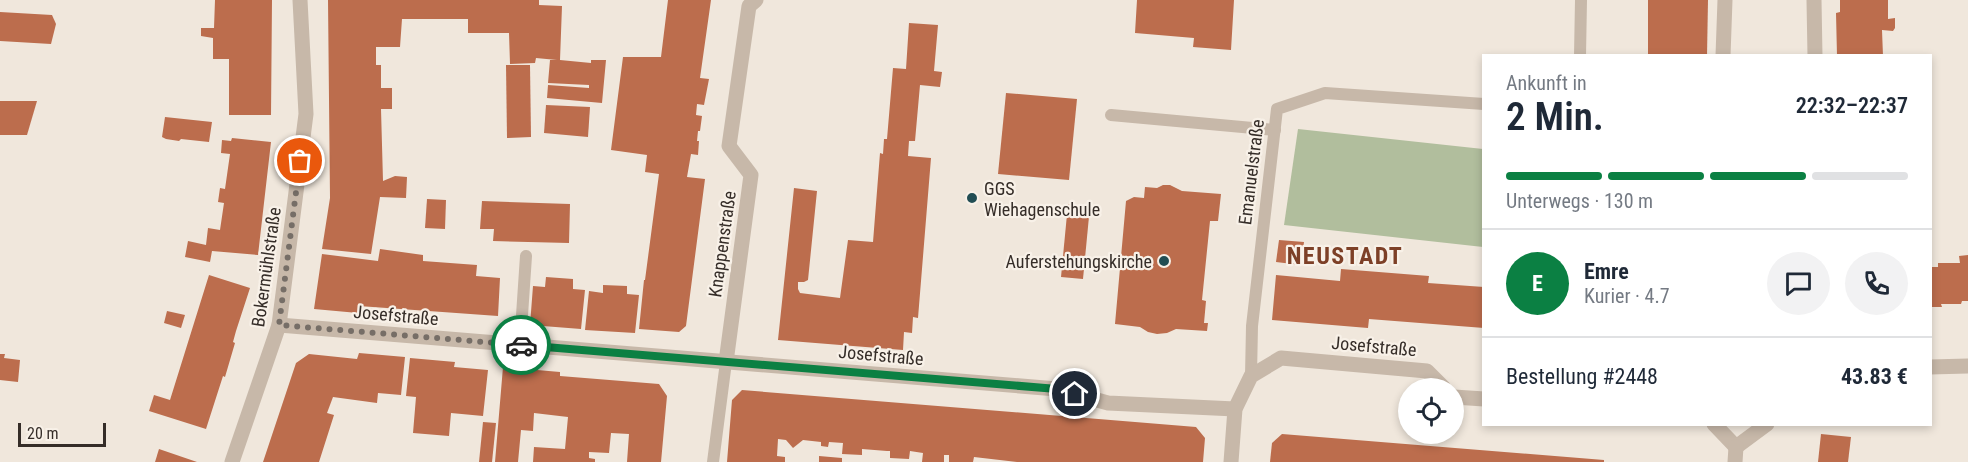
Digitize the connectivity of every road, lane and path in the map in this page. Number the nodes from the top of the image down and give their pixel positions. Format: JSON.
{"nodes":[{"id":1,"x":300,"y":0,"type":"edge"},
{"id":2,"x":756,"y":0,"type":"edge"},
{"id":3,"x":1581,"y":0,"type":"edge"},
{"id":4,"x":1725,"y":0,"type":"edge"},
{"id":5,"x":1814,"y":0,"type":"edge"},
{"id":6,"x":1580,"y":54,"type":"edge"},
{"id":7,"x":1723,"y":54,"type":"edge"},
{"id":8,"x":1815,"y":54,"type":"edge"},
{"id":9,"x":1482,"y":104,"type":"edge"},
{"id":10,"x":1111,"y":115,"type":"dead end"},
{"id":11,"x":1275,"y":130,"type":"junction"},
{"id":12,"x":526,"y":256,"type":"dead end"},
{"id":13,"x":279,"y":325,"type":"junction"},
{"id":14,"x":520,"y":345,"type":"junction"},
{"id":15,"x":726,"y":362,"type":"junction"},
{"id":16,"x":1968,"y":366,"type":"edge"},
{"id":17,"x":1932,"y":367,"type":"edge"},
{"id":18,"x":1251,"y":376,"type":"junction"},
{"id":19,"x":1434,"y":378,"type":"edge"},
{"id":20,"x":1464,"y":398,"type":"edge"},
{"id":21,"x":1482,"y":399,"type":"edge"},
{"id":22,"x":1235,"y":409,"type":"junction"},
{"id":23,"x":1715,"y":426,"type":"edge"},
{"id":24,"x":1765,"y":426,"type":"edge"},
{"id":25,"x":1736,"y":454,"type":"edge"},
{"id":26,"x":232,"y":462,"type":"edge"},
{"id":27,"x":713,"y":462,"type":"edge"},
{"id":28,"x":1231,"y":462,"type":"edge"}],
"edges":[{"from":1,"to":13,"type":"street","name":"Bokermühlstraße"},
{"from":2,"to":15,"type":"street","name":"Knappenstraße"},
{"from":3,"to":6,"type":"lane"},
{"from":4,"to":7,"type":"street"},
{"from":5,"to":8,"type":"street"},
{"from":9,"to":11,"type":"lane","name":"Emanuelstraße"},
{"from":10,"to":11,"type":"lane"},
{"from":11,"to":18,"type":"lane","name":"Emanuelstraße"},
{"from":12,"to":14,"type":"lane"},
{"from":13,"to":14,"type":"street","name":"Josefstraße"},
{"from":13,"to":26,"type":"street","name":"Bokermühlstraße"},
{"from":14,"to":15,"type":"street","name":"Josefstraße"},
{"from":15,"to":22,"type":"street","name":"Josefstraße"},
{"from":15,"to":27,"type":"lane"},
{"from":16,"to":17,"type":"street"},
{"from":18,"to":19,"type":"street","name":"Josefstraße"},
{"from":18,"to":22,"type":"street"},
{"from":20,"to":21,"type":"street"},
{"from":22,"to":28,"type":"street"},
{"from":23,"to":25,"type":"street"},
{"from":24,"to":25,"type":"street"}]}
